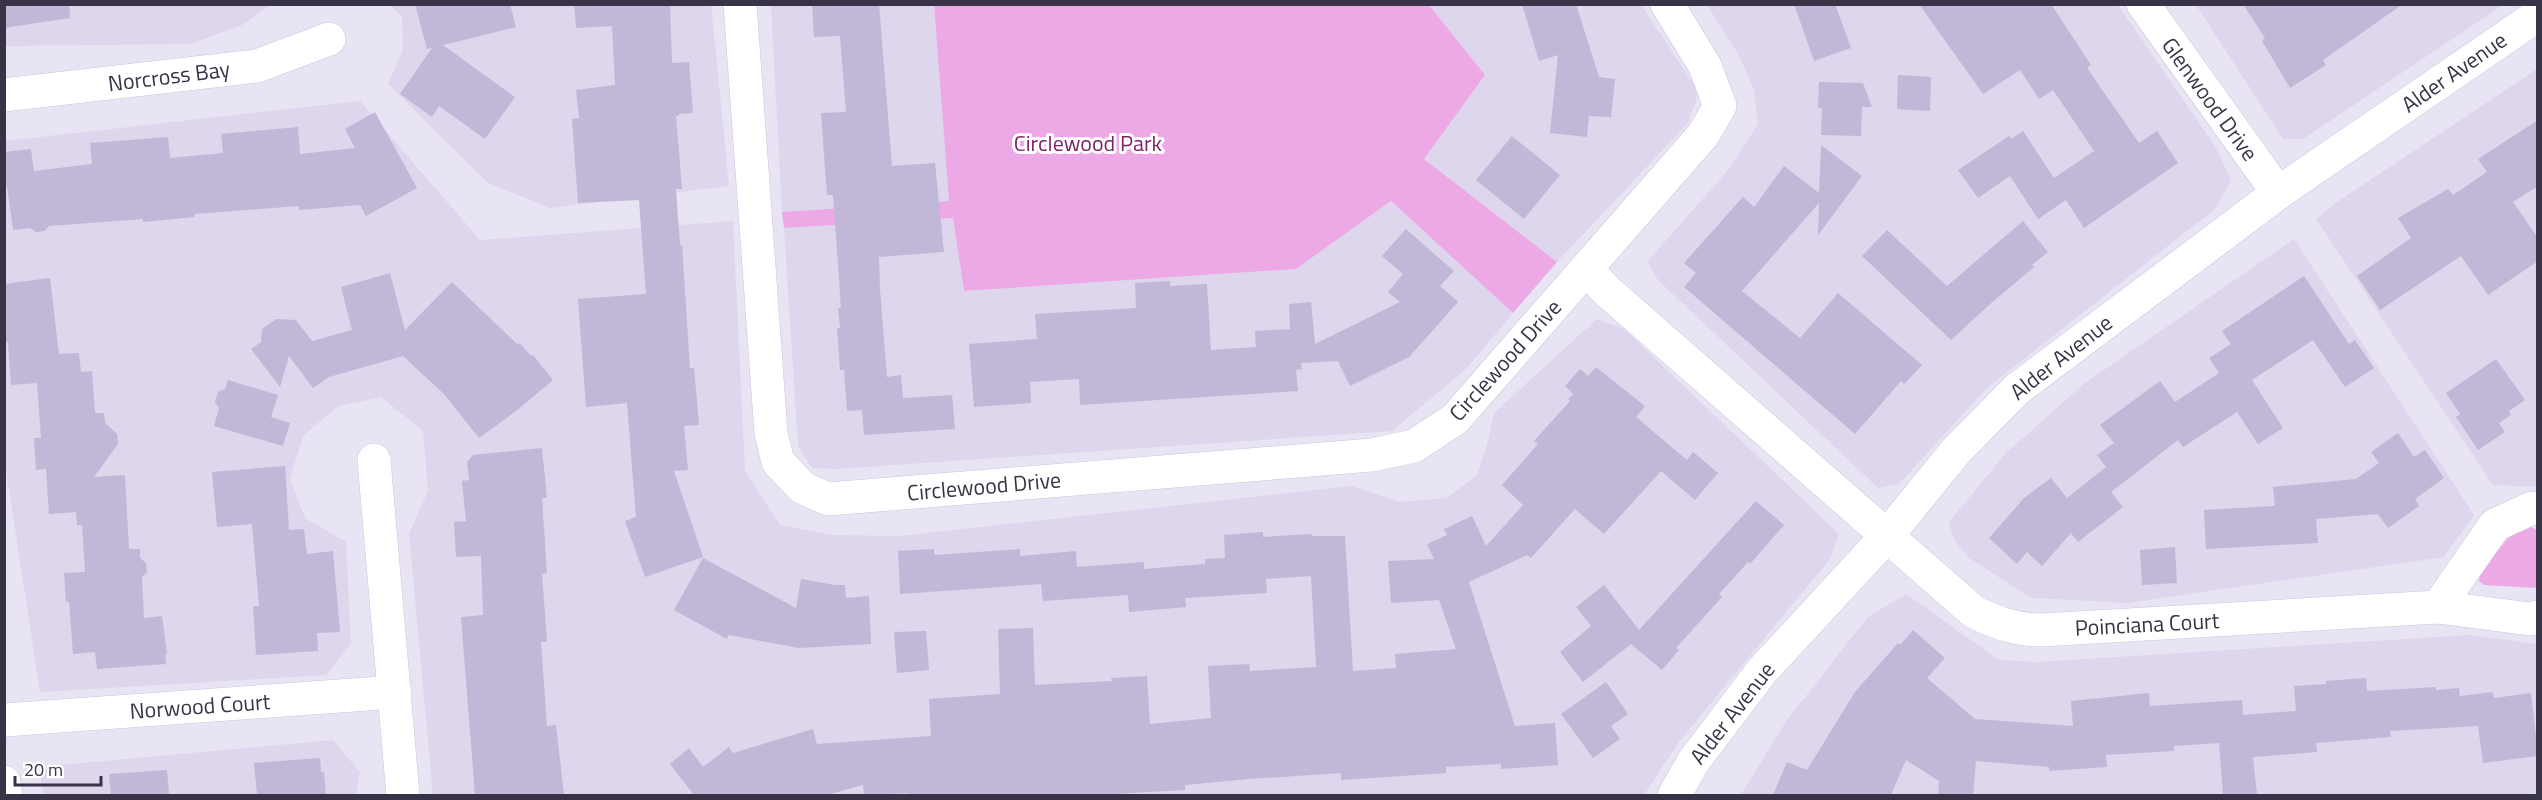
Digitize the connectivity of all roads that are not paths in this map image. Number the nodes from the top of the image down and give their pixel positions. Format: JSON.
{"nodes":[{"id":1,"x":740,"y":4,"type":"edge"},
{"id":2,"x":1667,"y":4,"type":"edge"},
{"id":3,"x":2143,"y":4,"type":"edge"},
{"id":4,"x":2538,"y":15,"type":"edge"},
{"id":5,"x":329,"y":39,"type":"dead end"},
{"id":6,"x":4,"y":95,"type":"edge"},
{"id":7,"x":2278,"y":193,"type":"junction"},
{"id":8,"x":1587,"y":270,"type":"junction"},
{"id":9,"x":374,"y":460,"type":"dead end"},
{"id":10,"x":2538,"y":509,"type":"edge"},
{"id":11,"x":1886,"y":537,"type":"junction"},
{"id":12,"x":2438,"y":607,"type":"junction"},
{"id":13,"x":2538,"y":617,"type":"edge"},
{"id":14,"x":396,"y":692,"type":"junction"},
{"id":15,"x":4,"y":720,"type":"edge"},
{"id":16,"x":4,"y":782,"type":"edge"},
{"id":17,"x":6,"y":795,"type":"edge"},
{"id":18,"x":403,"y":795,"type":"edge"},
{"id":19,"x":1674,"y":795,"type":"edge"}],
"edges":[{"from":1,"to":8,"type":"street","name":"Circlewood Drive"},
{"from":2,"to":8,"type":"street","name":"Circlewood Drive"},
{"from":3,"to":7,"type":"street","name":"Glenwood Drive"},
{"from":4,"to":7,"type":"street","name":"Alder Avenue"},
{"from":5,"to":6,"type":"street","name":"Norcross Bay"},
{"from":7,"to":11,"type":"street","name":"Alder Avenue"},
{"from":8,"to":11,"type":"street"},
{"from":9,"to":14,"type":"street"},
{"from":10,"to":12,"type":"street"},
{"from":11,"to":12,"type":"street","name":"Poinciana Court"},
{"from":11,"to":19,"type":"street","name":"Alder Avenue"},
{"from":12,"to":13,"type":"street","name":"Poinciana Court"},
{"from":14,"to":15,"type":"street","name":"Norwood Court"},
{"from":14,"to":18,"type":"street"},
{"from":16,"to":17,"type":"street"}]}
